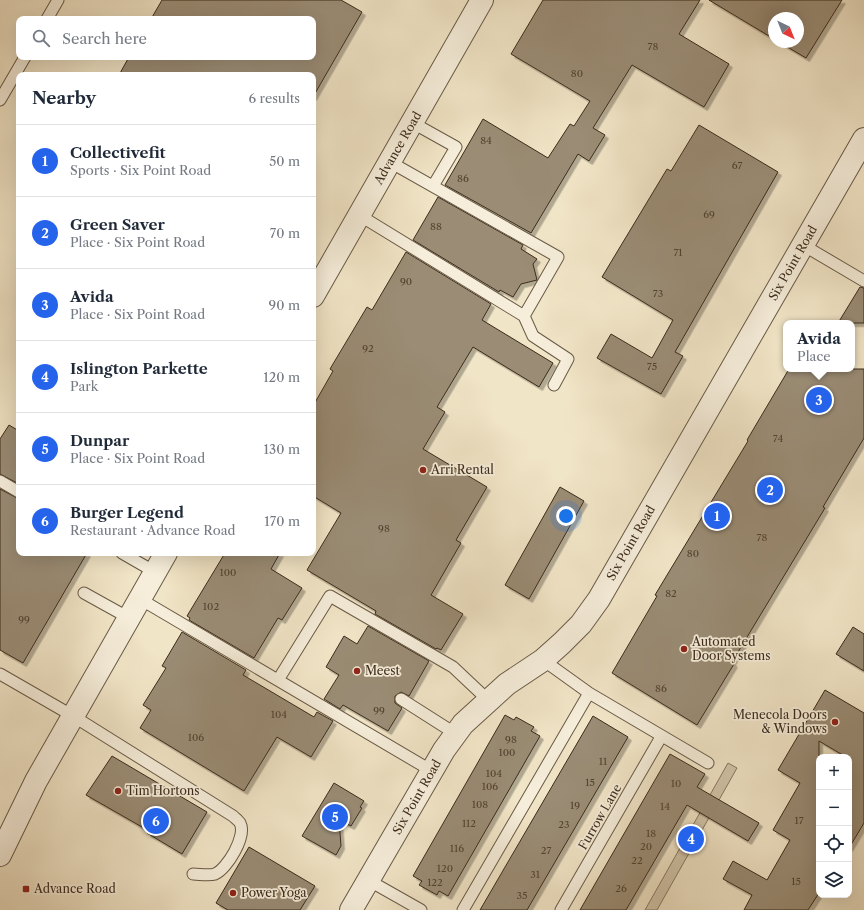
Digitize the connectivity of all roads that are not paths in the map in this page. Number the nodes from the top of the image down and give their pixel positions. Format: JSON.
{"nodes":[{"id":1,"x":58,"y":0,"type":"edge"},
{"id":2,"x":482,"y":0,"type":"edge"},
{"id":3,"x":49,"y":16,"type":"edge"},
{"id":4,"x":23,"y":60,"type":"edge"},
{"id":5,"x":16,"y":72,"type":"edge"},
{"id":6,"x":16,"y":72,"type":"edge"},
{"id":7,"x":0,"y":100,"type":"edge"},
{"id":8,"x":413,"y":123,"type":"junction"},
{"id":9,"x":864,"y":139,"type":"edge"},
{"id":10,"x":390,"y":162,"type":"junction"},
{"id":11,"x":433,"y":186,"type":"junction"},
{"id":12,"x":359,"y":215,"type":"junction"},
{"id":13,"x":803,"y":245,"type":"junction"},
{"id":14,"x":864,"y":281,"type":"edge"},
{"id":15,"x":316,"y":291,"type":"edge"},
{"id":16,"x":524,"y":316,"type":"junction"},
{"id":17,"x":554,"y":385,"type":"dead end"},
{"id":18,"x":0,"y":481,"type":"edge"},
{"id":19,"x":16,"y":490,"type":"edge"},
{"id":20,"x":127,"y":556,"type":"edge"},
{"id":21,"x":164,"y":556,"type":"edge"},
{"id":22,"x":155,"y":572,"type":"junction"},
{"id":23,"x":84,"y":593,"type":"dead end"},
{"id":24,"x":140,"y":599,"type":"junction"},
{"id":25,"x":129,"y":618,"type":"junction"},
{"id":26,"x":543,"y":660,"type":"junction"},
{"id":27,"x":0,"y":674,"type":"edge"},
{"id":28,"x":278,"y":680,"type":"junction"},
{"id":29,"x":589,"y":693,"type":"junction"},
{"id":30,"x":401,"y":699,"type":"dead end"},
{"id":31,"x":488,"y":700,"type":"junction"},
{"id":32,"x":73,"y":716,"type":"junction"},
{"id":33,"x":456,"y":734,"type":"junction"},
{"id":34,"x":661,"y":737,"type":"junction"},
{"id":35,"x":708,"y":763,"type":"dead end"},
{"id":36,"x":432,"y":771,"type":"junction"},
{"id":37,"x":0,"y":855,"type":"edge"},
{"id":38,"x":193,"y":874,"type":"dead end"},
{"id":39,"x":368,"y":880,"type":"junction"},
{"id":40,"x":351,"y":910,"type":"edge"},
{"id":41,"x":421,"y":910,"type":"edge"},
{"id":42,"x":463,"y":910,"type":"edge"},
{"id":43,"x":561,"y":910,"type":"edge"}],
"edges":[{"from":1,"to":3,"type":"lane"},
{"from":2,"to":8,"type":"street","name":"Advance Road"},
{"from":4,"to":6,"type":"lane"},
{"from":5,"to":7,"type":"lane"},
{"from":8,"to":10,"type":"street","name":"Advance Road"},
{"from":8,"to":11,"type":"lane"},
{"from":9,"to":13,"type":"street","name":"Six Point Road"},
{"from":10,"to":11,"type":"lane"},
{"from":10,"to":12,"type":"street","name":"Advance Road"},
{"from":11,"to":16,"type":"lane"},
{"from":12,"to":15,"type":"street","name":"Advance Road"},
{"from":12,"to":16,"type":"lane"},
{"from":13,"to":14,"type":"lane"},
{"from":13,"to":26,"type":"street","name":"Six Point Road"},
{"from":16,"to":17,"type":"lane"},
{"from":18,"to":19,"type":"lane"},
{"from":20,"to":22,"type":"lane"},
{"from":21,"to":22,"type":"street"},
{"from":22,"to":24,"type":"street"},
{"from":23,"to":25,"type":"lane"},
{"from":24,"to":25,"type":"street"},
{"from":24,"to":28,"type":"lane"},
{"from":25,"to":32,"type":"street"},
{"from":26,"to":29,"type":"lane"},
{"from":26,"to":31,"type":"street","name":"Six Point Road"},
{"from":27,"to":32,"type":"lane"},
{"from":28,"to":31,"type":"lane"},
{"from":28,"to":36,"type":"lane"},
{"from":29,"to":34,"type":"lane"},
{"from":29,"to":42,"type":"lane"},
{"from":30,"to":33,"type":"lane"},
{"from":31,"to":33,"type":"street","name":"Six Point Road"},
{"from":32,"to":37,"type":"street"},
{"from":32,"to":38,"type":"lane"},
{"from":33,"to":36,"type":"street","name":"Six Point Road"},
{"from":34,"to":35,"type":"lane"},
{"from":34,"to":43,"type":"lane","name":"Furrow Lane"},
{"from":36,"to":39,"type":"street","name":"Six Point Road"},
{"from":39,"to":40,"type":"street","name":"Six Point Road"},
{"from":39,"to":41,"type":"lane"}]}
